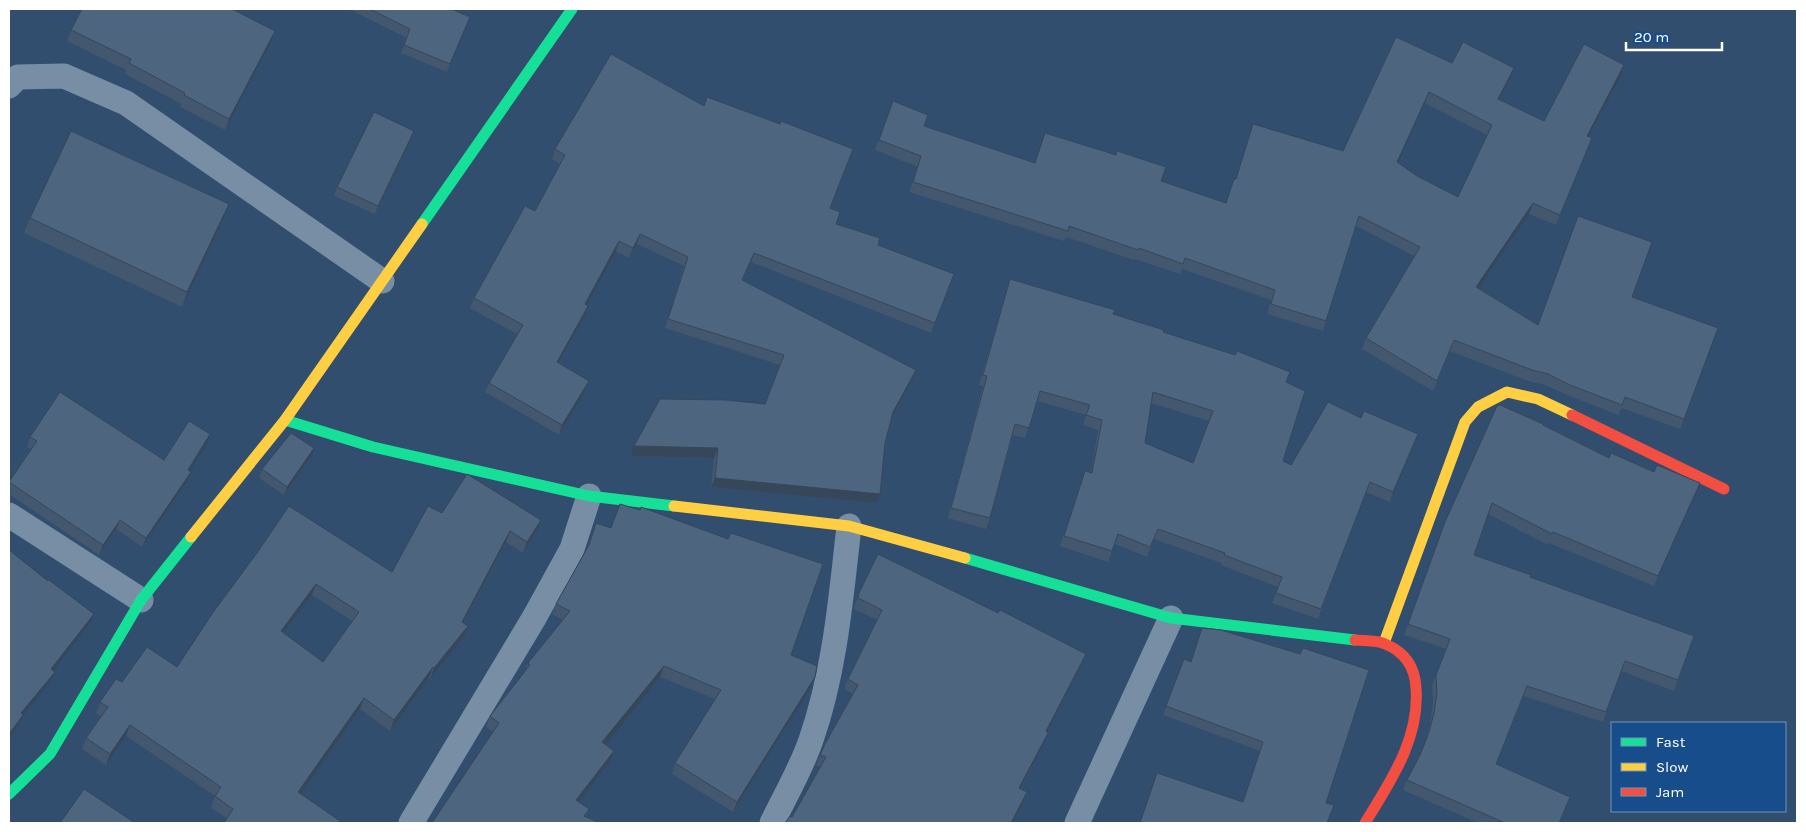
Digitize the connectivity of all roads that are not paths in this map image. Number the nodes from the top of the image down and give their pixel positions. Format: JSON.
{"nodes":[{"id":1,"x":572,"y":9,"type":"edge"},
{"id":2,"x":9,"y":86,"type":"edge"},
{"id":3,"x":382,"y":282,"type":"junction"},
{"id":4,"x":285,"y":420,"type":"junction"},
{"id":5,"x":1724,"y":489,"type":"dead end"},
{"id":6,"x":589,"y":496,"type":"junction"},
{"id":7,"x":9,"y":516,"type":"edge"},
{"id":8,"x":849,"y":526,"type":"junction"},
{"id":9,"x":141,"y":600,"type":"junction"},
{"id":10,"x":1171,"y":618,"type":"junction"},
{"id":11,"x":1384,"y":643,"type":"junction"},
{"id":12,"x":9,"y":794,"type":"edge"},
{"id":13,"x":411,"y":823,"type":"edge"},
{"id":14,"x":772,"y":823,"type":"edge"},
{"id":15,"x":1077,"y":823,"type":"edge"},
{"id":16,"x":1365,"y":823,"type":"edge"}],
"edges":[{"from":1,"to":3,"type":"street"},
{"from":2,"to":3,"type":"street"},
{"from":3,"to":4,"type":"street"},
{"from":4,"to":6,"type":"street"},
{"from":4,"to":9,"type":"street"},
{"from":5,"to":11,"type":"street"},
{"from":6,"to":8,"type":"street"},
{"from":6,"to":13,"type":"street"},
{"from":7,"to":9,"type":"street"},
{"from":8,"to":10,"type":"street"},
{"from":8,"to":14,"type":"street"},
{"from":9,"to":12,"type":"street"},
{"from":10,"to":11,"type":"street"},
{"from":10,"to":15,"type":"street"},
{"from":11,"to":16,"type":"street"}]}
